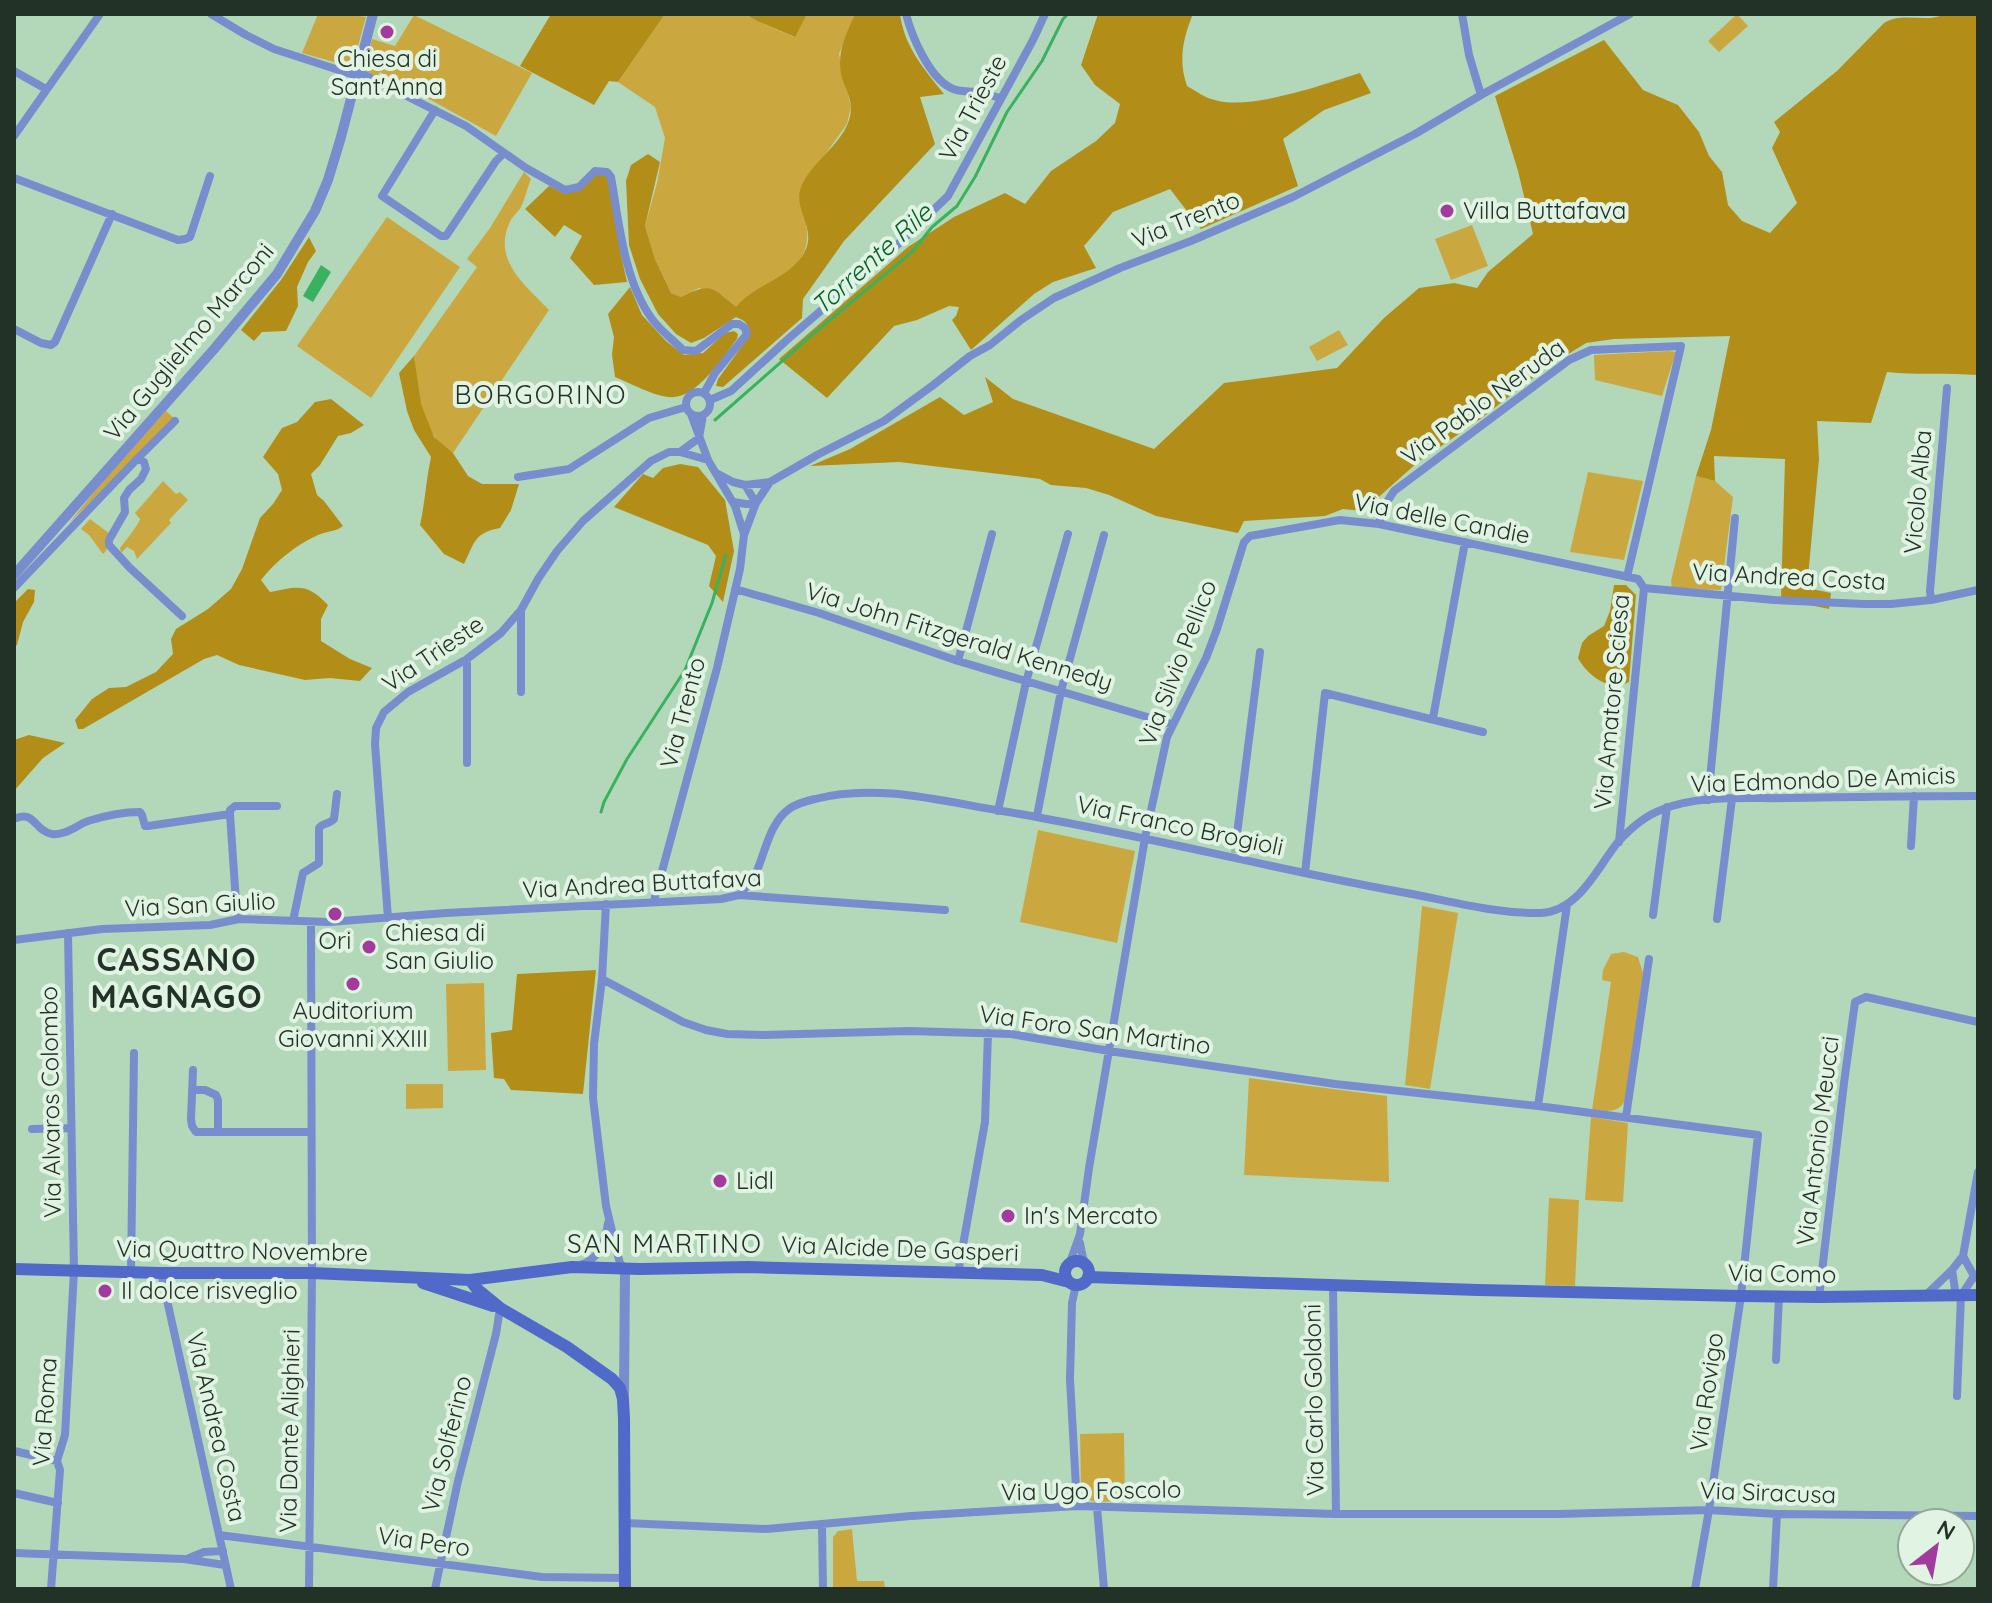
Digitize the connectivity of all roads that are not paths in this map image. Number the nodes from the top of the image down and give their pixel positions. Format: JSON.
{"nodes":[{"id":1,"x":100,"y":14,"type":"edge"},
{"id":2,"x":211,"y":14,"type":"edge"},
{"id":3,"x":373,"y":14,"type":"edge"},
{"id":4,"x":906,"y":14,"type":"edge"},
{"id":5,"x":1045,"y":14,"type":"edge"},
{"id":6,"x":1462,"y":14,"type":"edge"},
{"id":7,"x":1630,"y":14,"type":"edge"},
{"id":8,"x":14,"y":71,"type":"edge"},
{"id":9,"x":358,"y":74,"type":"junction"},
{"id":10,"x":46,"y":89,"type":"junction"},
{"id":11,"x":1481,"y":95,"type":"junction"},
{"id":12,"x":1000,"y":98,"type":"junction"},
{"id":13,"x":435,"y":110,"type":"junction"},
{"id":14,"x":14,"y":136,"type":"edge"},
{"id":15,"x":504,"y":153,"type":"junction"},
{"id":16,"x":210,"y":176,"type":"dead end"},
{"id":17,"x":14,"y":178,"type":"edge"},
{"id":18,"x":112,"y":214,"type":"junction"},
{"id":19,"x":14,"y":329,"type":"edge"},
{"id":20,"x":1947,"y":388,"type":"dead end"},
{"id":21,"x":707,"y":396,"type":"junction"},
{"id":22,"x":688,"y":410,"type":"junction"},
{"id":23,"x":703,"y":415,"type":"junction"},
{"id":24,"x":175,"y":421,"type":"dead end"},
{"id":25,"x":699,"y":438,"type":"junction"},
{"id":26,"x":680,"y":452,"type":"junction"},
{"id":27,"x":138,"y":458,"type":"junction"},
{"id":28,"x":708,"y":460,"type":"junction"},
{"id":29,"x":718,"y":474,"type":"junction"},
{"id":30,"x":518,"y":477,"type":"dead end"},
{"id":31,"x":770,"y":482,"type":"junction"},
{"id":32,"x":749,"y":485,"type":"junction"},
{"id":33,"x":733,"y":502,"type":"junction"},
{"id":34,"x":756,"y":503,"type":"junction"},
{"id":35,"x":1735,"y":518,"type":"dead end"},
{"id":36,"x":1379,"y":524,"type":"junction"},
{"id":37,"x":992,"y":534,"type":"dead end"},
{"id":38,"x":1068,"y":534,"type":"dead end"},
{"id":39,"x":744,"y":535,"type":"junction"},
{"id":40,"x":1104,"y":535,"type":"dead end"},
{"id":41,"x":1250,"y":536,"type":"joint"},
{"id":42,"x":1465,"y":542,"type":"junction"},
{"id":43,"x":14,"y":575,"type":"edge"},
{"id":44,"x":1627,"y":577,"type":"junction"},
{"id":45,"x":14,"y":588,"type":"edge"},
{"id":46,"x":1644,"y":588,"type":"junction"},
{"id":47,"x":735,"y":589,"type":"junction"},
{"id":48,"x":1978,"y":590,"type":"edge"},
{"id":49,"x":1727,"y":595,"type":"junction"},
{"id":50,"x":1931,"y":600,"type":"junction"},
{"id":51,"x":521,"y":610,"type":"junction"},
{"id":52,"x":182,"y":616,"type":"dead end"},
{"id":53,"x":1260,"y":652,"type":"dead end"},
{"id":54,"x":467,"y":659,"type":"junction"},
{"id":55,"x":958,"y":661,"type":"junction"},
{"id":56,"x":1026,"y":682,"type":"junction"},
{"id":57,"x":1061,"y":691,"type":"junction"},
{"id":58,"x":521,"y":692,"type":"dead end"},
{"id":59,"x":1433,"y":718,"type":"junction"},
{"id":60,"x":1171,"y":724,"type":"junction"},
{"id":61,"x":1483,"y":732,"type":"dead end"},
{"id":62,"x":467,"y":763,"type":"dead end"},
{"id":63,"x":337,"y":794,"type":"dead end"},
{"id":64,"x":1914,"y":796,"type":"junction"},
{"id":65,"x":1978,"y":796,"type":"edge"},
{"id":66,"x":1732,"y":799,"type":"junction"},
{"id":67,"x":1708,"y":800,"type":"junction"},
{"id":68,"x":277,"y":806,"type":"dead end"},
{"id":69,"x":1667,"y":807,"type":"junction"},
{"id":70,"x":998,"y":811,"type":"junction"},
{"id":71,"x":230,"y":814,"type":"junction"},
{"id":72,"x":1037,"y":816,"type":"junction"},
{"id":73,"x":14,"y":819,"type":"edge"},
{"id":74,"x":1145,"y":838,"type":"junction"},
{"id":75,"x":1236,"y":842,"type":"tunnel mouth"},
{"id":76,"x":1619,"y":842,"type":"junction"},
{"id":77,"x":1911,"y":846,"type":"dead end"},
{"id":78,"x":1305,"y":873,"type":"junction"},
{"id":79,"x":739,"y":895,"type":"junction"},
{"id":80,"x":654,"y":901,"type":"junction"},
{"id":81,"x":606,"y":904,"type":"junction"},
{"id":82,"x":1567,"y":904,"type":"junction"},
{"id":83,"x":945,"y":910,"type":"dead end"},
{"id":84,"x":1653,"y":915,"type":"dead end"},
{"id":85,"x":388,"y":918,"type":"junction"},
{"id":86,"x":239,"y":919,"type":"junction"},
{"id":87,"x":1717,"y":919,"type":"dead end"},
{"id":88,"x":293,"y":921,"type":"junction"},
{"id":89,"x":311,"y":922,"type":"junction"},
{"id":90,"x":68,"y":933,"type":"junction"},
{"id":91,"x":14,"y":940,"type":"edge"},
{"id":92,"x":1649,"y":959,"type":"dead end"},
{"id":93,"x":602,"y":979,"type":"junction"},
{"id":94,"x":1978,"y":1022,"type":"edge"},
{"id":95,"x":988,"y":1033,"type":"junction"},
{"id":96,"x":1109,"y":1051,"type":"junction"},
{"id":97,"x":134,"y":1053,"type":"dead end"},
{"id":98,"x":193,"y":1070,"type":"dead end"},
{"id":99,"x":192,"y":1090,"type":"junction"},
{"id":100,"x":1538,"y":1106,"type":"junction"},
{"id":101,"x":1626,"y":1117,"type":"junction"},
{"id":102,"x":71,"y":1128,"type":"junction"},
{"id":103,"x":32,"y":1129,"type":"dead end"},
{"id":104,"x":218,"y":1132,"type":"junction"},
{"id":105,"x":311,"y":1132,"type":"junction"},
{"id":106,"x":1758,"y":1135,"type":"joint"},
{"id":107,"x":1978,"y":1172,"type":"edge"},
{"id":108,"x":609,"y":1218,"type":"junction"},
{"id":109,"x":1080,"y":1234,"type":"junction"},
{"id":110,"x":605,"y":1241,"type":"junction"},
{"id":111,"x":1963,"y":1256,"type":"junction"},
{"id":112,"x":1068,"y":1266,"type":"junction"},
{"id":113,"x":572,"y":1267,"type":"junction"},
{"id":114,"x":606,"y":1268,"type":"junction"},
{"id":115,"x":14,"y":1269,"type":"edge"},
{"id":116,"x":625,"y":1269,"type":"junction"},
{"id":117,"x":1952,"y":1270,"type":"junction"},
{"id":118,"x":74,"y":1271,"type":"junction"},
{"id":119,"x":1087,"y":1271,"type":"junction"},
{"id":120,"x":131,"y":1272,"type":"junction"},
{"id":121,"x":161,"y":1273,"type":"junction"},
{"id":122,"x":312,"y":1273,"type":"junction"},
{"id":123,"x":958,"y":1273,"type":"junction"},
{"id":124,"x":1042,"y":1275,"type":"junction"},
{"id":125,"x":392,"y":1276,"type":"junction"},
{"id":126,"x":1976,"y":1277,"type":"edge"},
{"id":127,"x":470,"y":1280,"type":"junction"},
{"id":128,"x":1072,"y":1284,"type":"junction"},
{"id":129,"x":1333,"y":1286,"type":"junction"},
{"id":130,"x":1978,"y":1295,"type":"edge"},
{"id":131,"x":1741,"y":1296,"type":"junction"},
{"id":132,"x":1959,"y":1296,"type":"junction"},
{"id":133,"x":1779,"y":1297,"type":"junction"},
{"id":134,"x":1819,"y":1297,"type":"junction"},
{"id":135,"x":1923,"y":1297,"type":"junction"},
{"id":136,"x":500,"y":1308,"type":"junction"},
{"id":137,"x":1776,"y":1360,"type":"dead end"},
{"id":138,"x":1957,"y":1396,"type":"dead end"},
{"id":139,"x":623,"y":1399,"type":"junction"},
{"id":140,"x":14,"y":1451,"type":"edge"},
{"id":141,"x":57,"y":1461,"type":"junction"},
{"id":142,"x":14,"y":1493,"type":"edge"},
{"id":143,"x":58,"y":1503,"type":"junction"},
{"id":144,"x":1077,"y":1506,"type":"junction"},
{"id":145,"x":1097,"y":1507,"type":"junction"},
{"id":146,"x":1709,"y":1510,"type":"junction"},
{"id":147,"x":1336,"y":1514,"type":"junction"},
{"id":148,"x":1558,"y":1514,"type":"joint"},
{"id":149,"x":1777,"y":1514,"type":"junction"},
{"id":150,"x":1978,"y":1516,"type":"edge"},
{"id":151,"x":625,"y":1523,"type":"junction"},
{"id":152,"x":822,"y":1525,"type":"junction"},
{"id":153,"x":219,"y":1535,"type":"junction"},
{"id":154,"x":309,"y":1546,"type":"junction"},
{"id":155,"x":223,"y":1551,"type":"junction"},
{"id":156,"x":14,"y":1553,"type":"edge"},
{"id":157,"x":55,"y":1556,"type":"junction"},
{"id":158,"x":184,"y":1559,"type":"junction"},
{"id":159,"x":225,"y":1565,"type":"junction"},
{"id":160,"x":439,"y":1565,"type":"junction"},
{"id":161,"x":625,"y":1584,"type":"edge"},
{"id":162,"x":51,"y":1589,"type":"edge"},
{"id":163,"x":231,"y":1589,"type":"edge"},
{"id":164,"x":309,"y":1589,"type":"edge"},
{"id":165,"x":435,"y":1589,"type":"edge"},
{"id":166,"x":823,"y":1589,"type":"edge"},
{"id":167,"x":1104,"y":1589,"type":"edge"},
{"id":168,"x":1695,"y":1589,"type":"edge"},
{"id":169,"x":1773,"y":1589,"type":"edge"}],
"edges":[{"from":1,"to":10,"type":"street"},
{"from":2,"to":9,"type":"street"},
{"from":3,"to":9,"type":"street","name":"Via Guglielmo Marconi"},
{"from":4,"to":12,"type":"street"},
{"from":5,"to":12,"type":"street","name":"Via Trieste"},
{"from":6,"to":11,"type":"street"},
{"from":7,"to":11,"type":"street","name":"Via Trento"},
{"from":8,"to":10,"type":"street"},
{"from":9,"to":13,"type":"street"},
{"from":9,"to":43,"type":"street","name":"Via Guglielmo Marconi"},
{"from":10,"to":14,"type":"street"},
{"from":11,"to":31,"type":"street","name":"Via Trento"},
{"from":12,"to":21,"type":"street","name":"Via Trieste"},
{"from":13,"to":15,"type":"street"},
{"from":13,"to":15,"type":"street"},
{"from":15,"to":21,"type":"street"},
{"from":16,"to":18,"type":"street"},
{"from":17,"to":18,"type":"street"},
{"from":18,"to":19,"type":"street"},
{"from":20,"to":50,"type":"street","name":"Vicolo Alba"},
{"from":21,"to":22,"type":"street"},
{"from":21,"to":23,"type":"street"},
{"from":22,"to":23,"type":"street"},
{"from":22,"to":25,"type":"street"},
{"from":22,"to":30,"type":"street"},
{"from":23,"to":25,"type":"street"},
{"from":24,"to":27,"type":"street"},
{"from":25,"to":26,"type":"street","name":"Via Trieste"},
{"from":25,"to":28,"type":"street","name":"Via Trento"},
{"from":26,"to":28,"type":"street"},
{"from":26,"to":51,"type":"street","name":"Via Trieste"},
{"from":27,"to":45,"type":"street"},
{"from":27,"to":52,"type":"street"},
{"from":28,"to":29,"type":"street","name":"Via Trento"},
{"from":29,"to":32,"type":"street","name":"Via Trento"},
{"from":29,"to":33,"type":"street","name":"Via Trento"},
{"from":31,"to":32,"type":"street","name":"Via Trento"},
{"from":31,"to":34,"type":"street","name":"Via Trento"},
{"from":32,"to":33,"type":"street"},
{"from":32,"to":34,"type":"street"},
{"from":33,"to":34,"type":"street"},
{"from":33,"to":39,"type":"street","name":"Via Trento"},
{"from":34,"to":39,"type":"street","name":"Via Trento"},
{"from":35,"to":49,"type":"street"},
{"from":36,"to":41,"type":"street","name":"Via delle Candie"},
{"from":36,"to":42,"type":"street","name":"Via delle Candie"},
{"from":36,"to":44,"type":"street","name":"Via Pablo Neruda"},
{"from":37,"to":55,"type":"street"},
{"from":38,"to":56,"type":"street"},
{"from":39,"to":47,"type":"street","name":"Via Trento"},
{"from":40,"to":57,"type":"street"},
{"from":41,"to":60,"type":"street","name":"Via Silvio Pellico"},
{"from":42,"to":44,"type":"street","name":"Via delle Candie"},
{"from":42,"to":59,"type":"street"},
{"from":44,"to":46,"type":"street","name":"Via Amatore Sciesa"},
{"from":46,"to":49,"type":"street","name":"Via Andrea Costa"},
{"from":46,"to":76,"type":"street","name":"Via Amatore Sciesa"},
{"from":47,"to":55,"type":"street","name":"Via John Fitzgerald Kennedy"},
{"from":47,"to":80,"type":"street","name":"Via Trento"},
{"from":48,"to":50,"type":"street","name":"Via Andrea Costa"},
{"from":49,"to":50,"type":"street","name":"Via Andrea Costa"},
{"from":49,"to":67,"type":"street"},
{"from":51,"to":54,"type":"street","name":"Via Trieste"},
{"from":51,"to":58,"type":"street"},
{"from":53,"to":75,"type":"street"},
{"from":54,"to":62,"type":"street"},
{"from":54,"to":85,"type":"street","name":"Via Trieste"},
{"from":55,"to":56,"type":"street","name":"Via John Fitzgerald Kennedy"},
{"from":56,"to":57,"type":"street","name":"Via John Fitzgerald Kennedy"},
{"from":56,"to":70,"type":"street"},
{"from":57,"to":60,"type":"street","name":"Via John Fitzgerald Kennedy"},
{"from":57,"to":72,"type":"street"},
{"from":59,"to":61,"type":"street"},
{"from":59,"to":78,"type":"street"},
{"from":60,"to":74,"type":"street","name":"Via Silvio Pellico"},
{"from":63,"to":88,"type":"street"},
{"from":64,"to":65,"type":"street","name":"Via Edmondo De Amicis"},
{"from":64,"to":66,"type":"street","name":"Via Edmondo De Amicis"},
{"from":64,"to":77,"type":"street"},
{"from":66,"to":67,"type":"street","name":"Via Edmondo De Amicis"},
{"from":66,"to":87,"type":"street"},
{"from":67,"to":69,"type":"street","name":"Via Edmondo De Amicis"},
{"from":68,"to":71,"type":"street"},
{"from":69,"to":76,"type":"street","name":"Via Edmondo De Amicis"},
{"from":69,"to":84,"type":"street"},
{"from":70,"to":72,"type":"street","name":"Via Franco Brogioli"},
{"from":70,"to":79,"type":"street","name":"Via Franco Brogioli"},
{"from":71,"to":73,"type":"street"},
{"from":71,"to":86,"type":"street"},
{"from":72,"to":74,"type":"street","name":"Via Franco Brogioli"},
{"from":74,"to":78,"type":"street","name":"Via Franco Brogioli"},
{"from":74,"to":96,"type":"street","name":"Via Silvio Pellico"},
{"from":76,"to":82,"type":"street"},
{"from":78,"to":82,"type":"street","name":"Via Franco Brogioli"},
{"from":79,"to":80,"type":"street","name":"Via Andrea Buttafava"},
{"from":79,"to":83,"type":"street","name":"Via Andrea Buttafava"},
{"from":80,"to":81,"type":"street","name":"Via Andrea Buttafava"},
{"from":81,"to":85,"type":"street","name":"Via Andrea Buttafava"},
{"from":81,"to":93,"type":"street"},
{"from":82,"to":100,"type":"street"},
{"from":85,"to":89,"type":"street","name":"Via San Giulio"},
{"from":86,"to":88,"type":"street","name":"Via San Giulio"},
{"from":86,"to":90,"type":"street","name":"Via San Giulio"},
{"from":88,"to":89,"type":"street","name":"Via San Giulio"},
{"from":89,"to":105,"type":"street","name":"Via Dante Alighieri"},
{"from":90,"to":91,"type":"street","name":"Via San Giulio"},
{"from":90,"to":102,"type":"street","name":"Via Alvaros Colombo"},
{"from":92,"to":101,"type":"street"},
{"from":93,"to":95,"type":"street","name":"Via Foro San Martino"},
{"from":93,"to":108,"type":"street"},
{"from":94,"to":134,"type":"street","name":"Via Antonio Meucci"},
{"from":95,"to":96,"type":"street","name":"Via Foro San Martino"},
{"from":95,"to":123,"type":"street"},
{"from":96,"to":100,"type":"street","name":"Via Foro San Martino"},
{"from":96,"to":109,"type":"street","name":"Via Silvio Pellico"},
{"from":97,"to":120,"type":"street"},
{"from":98,"to":99,"type":"street"},
{"from":99,"to":104,"type":"street"},
{"from":99,"to":104,"type":"street"},
{"from":100,"to":101,"type":"street","name":"Via Foro San Martino"},
{"from":101,"to":106,"type":"street","name":"Via Foro San Martino"},
{"from":102,"to":103,"type":"street"},
{"from":102,"to":118,"type":"street","name":"Via Alvaros Colombo"},
{"from":104,"to":105,"type":"street"},
{"from":105,"to":122,"type":"street","name":"Via Dante Alighieri"},
{"from":106,"to":131,"type":"street","name":"Via Rovigo"},
{"from":107,"to":111,"type":"street"},
{"from":108,"to":110,"type":"street"},
{"from":108,"to":116,"type":"street"},
{"from":109,"to":112,"type":"street","name":"Via Silvio Pellico"},
{"from":109,"to":119,"type":"street","name":"Via Silvio Pellico"},
{"from":110,"to":113,"type":"street"},
{"from":110,"to":114,"type":"street"},
{"from":111,"to":117,"type":"street"},
{"from":111,"to":126,"type":"street"},
{"from":112,"to":119,"type":"main road"},
{"from":112,"to":124,"type":"main road","name":"Via Alcide De Gasperi"},
{"from":112,"to":128,"type":"main road"},
{"from":113,"to":114,"type":"main road","name":"Via Alcide De Gasperi"},
{"from":113,"to":127,"type":"main road","name":"Via Alcide De Gasperi"},
{"from":114,"to":116,"type":"main road","name":"Via Alcide De Gasperi"},
{"from":115,"to":118,"type":"main road","name":"Via Quattro Novembre"},
{"from":116,"to":123,"type":"main road","name":"Via Alcide De Gasperi"},
{"from":116,"to":139,"type":"street"},
{"from":117,"to":132,"type":"street"},
{"from":117,"to":135,"type":"street"},
{"from":118,"to":120,"type":"main road","name":"Via Quattro Novembre"},
{"from":118,"to":141,"type":"street","name":"Via Roma"},
{"from":119,"to":128,"type":"main road"},
{"from":119,"to":129,"type":"main road"},
{"from":120,"to":121,"type":"main road","name":"Via Quattro Novembre"},
{"from":121,"to":122,"type":"main road","name":"Via Quattro Novembre"},
{"from":121,"to":153,"type":"street","name":"Via Andrea Costa"},
{"from":122,"to":125,"type":"main road","name":"Via Quattro Novembre"},
{"from":122,"to":154,"type":"street","name":"Via Dante Alighieri"},
{"from":123,"to":124,"type":"main road","name":"Via Alcide De Gasperi"},
{"from":124,"to":128,"type":"main road","name":"Via Alcide De Gasperi"},
{"from":125,"to":127,"type":"main road","name":"Via Quattro Novembre"},
{"from":125,"to":136,"type":"main road"},
{"from":126,"to":132,"type":"street"},
{"from":127,"to":136,"type":"main road"},
{"from":128,"to":144,"type":"street"},
{"from":129,"to":131,"type":"main road","name":"Via Como"},
{"from":129,"to":147,"type":"street","name":"Via Carlo Goldoni"},
{"from":130,"to":132,"type":"main road","name":"Via Como"},
{"from":131,"to":133,"type":"main road","name":"Via Como"},
{"from":131,"to":146,"type":"street","name":"Via Rovigo"},
{"from":132,"to":135,"type":"main road","name":"Via Como"},
{"from":132,"to":138,"type":"street"},
{"from":133,"to":134,"type":"main road","name":"Via Como"},
{"from":133,"to":137,"type":"street"},
{"from":134,"to":135,"type":"main road","name":"Via Como"},
{"from":136,"to":139,"type":"main road"},
{"from":136,"to":160,"type":"street","name":"Via Solferino"},
{"from":139,"to":151,"type":"main road"},
{"from":140,"to":141,"type":"street"},
{"from":141,"to":143,"type":"street","name":"Via Roma"},
{"from":142,"to":143,"type":"street"},
{"from":143,"to":157,"type":"street","name":"Via Roma"},
{"from":144,"to":145,"type":"street","name":"Via Ugo Foscolo"},
{"from":144,"to":152,"type":"street","name":"Via Ugo Foscolo"},
{"from":145,"to":147,"type":"street","name":"Via Ugo Foscolo"},
{"from":145,"to":167,"type":"street"},
{"from":146,"to":148,"type":"street","name":"Via Siracusa"},
{"from":146,"to":149,"type":"street","name":"Via Siracusa"},
{"from":146,"to":168,"type":"street","name":"Via Rovigo"},
{"from":147,"to":148,"type":"street","name":"Via Ugo Foscolo"},
{"from":149,"to":150,"type":"street","name":"Via Siracusa"},
{"from":149,"to":169,"type":"street"},
{"from":151,"to":152,"type":"street","name":"Via Ugo Foscolo"},
{"from":151,"to":161,"type":"main road"},
{"from":152,"to":166,"type":"street"},
{"from":153,"to":154,"type":"street","name":"Via Pero"},
{"from":153,"to":155,"type":"street","name":"Via Andrea Costa"},
{"from":154,"to":160,"type":"street","name":"Via Pero"},
{"from":154,"to":164,"type":"street","name":"Via Dante Alighieri"},
{"from":155,"to":158,"type":"street"},
{"from":155,"to":159,"type":"street","name":"Via Andrea Costa"},
{"from":156,"to":157,"type":"street"},
{"from":157,"to":158,"type":"street"},
{"from":157,"to":162,"type":"street","name":"Via Roma"},
{"from":158,"to":159,"type":"street"},
{"from":159,"to":163,"type":"street","name":"Via Andrea Costa"},
{"from":160,"to":161,"type":"street","name":"Via Pero"},
{"from":160,"to":165,"type":"street","name":"Via Solferino"}]}
